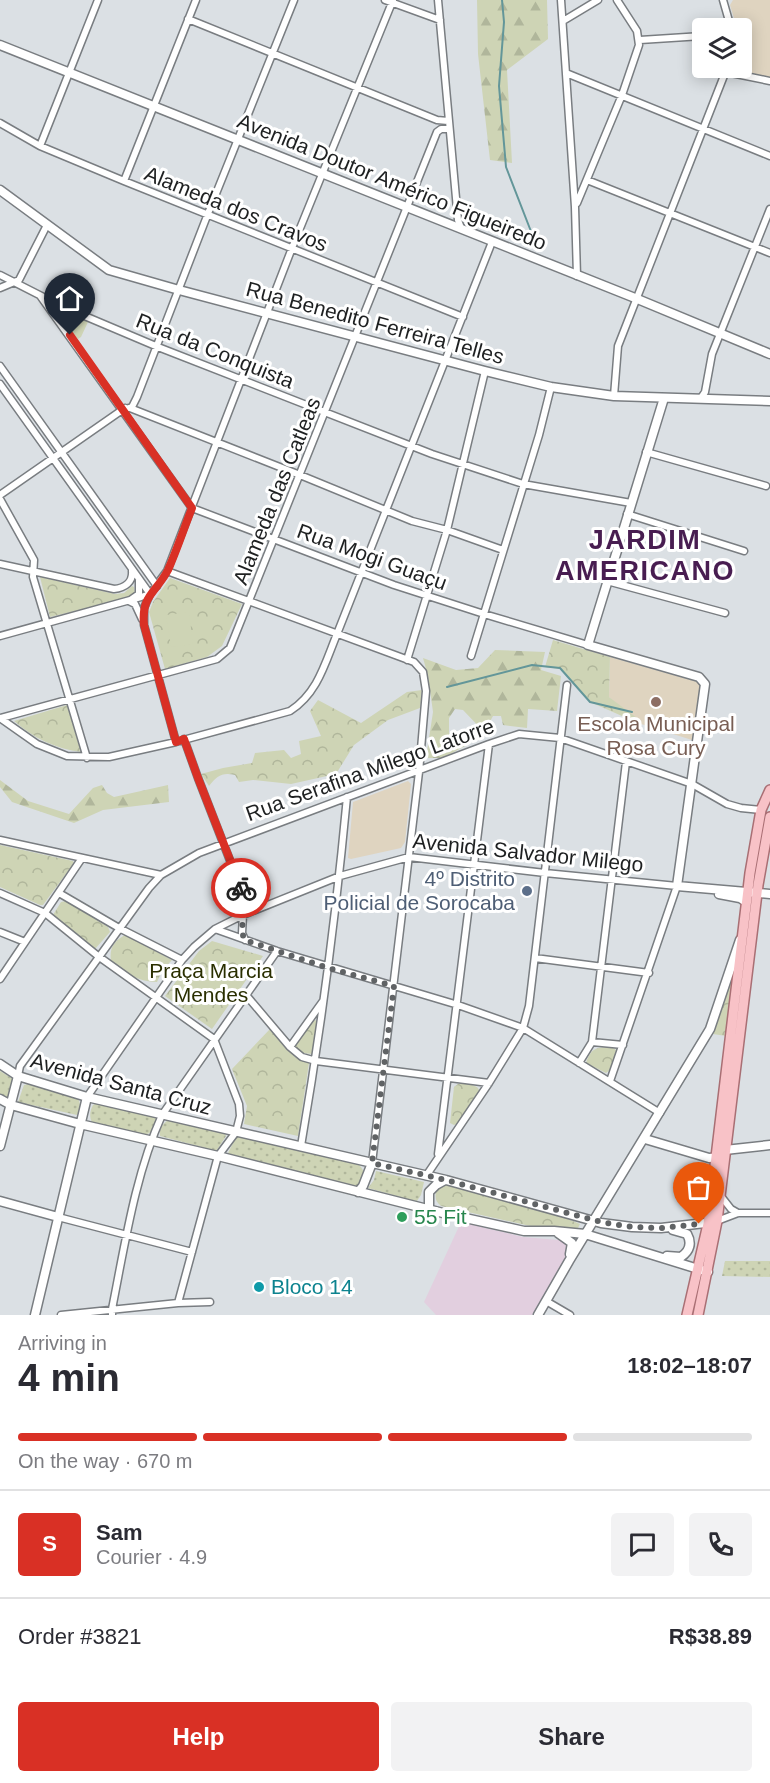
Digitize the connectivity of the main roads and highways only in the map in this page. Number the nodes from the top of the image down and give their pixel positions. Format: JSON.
{"nodes":[{"id":1,"x":0,"y":45,"type":"edge"},
{"id":2,"x":0,"y":190,"type":"edge"},
{"id":3,"x":770,"y":354,"type":"edge"},
{"id":4,"x":664,"y":398,"type":"junction"},
{"id":5,"x":770,"y":401,"type":"edge"},
{"id":6,"x":770,"y":790,"type":"edge"},
{"id":7,"x":770,"y":817,"type":"edge"},
{"id":8,"x":765,"y":866,"type":"edge"},
{"id":9,"x":677,"y":886,"type":"junction"},
{"id":10,"x":753,"y":892,"type":"junction"},
{"id":11,"x":770,"y":894,"type":"edge"},
{"id":12,"x":746,"y":902,"type":"junction"},
{"id":13,"x":742,"y":931,"type":"junction"},
{"id":14,"x":0,"y":1064,"type":"edge"},
{"id":15,"x":18,"y":1076,"type":"junction"},
{"id":16,"x":87,"y":1097,"type":"junction"},
{"id":17,"x":0,"y":1099,"type":"edge"},
{"id":18,"x":11,"y":1105,"type":"junction"},
{"id":19,"x":80,"y":1124,"type":"junction"},
{"id":20,"x":645,"y":1139,"type":"junction"},
{"id":21,"x":770,"y":1145,"type":"edge"},
{"id":22,"x":0,"y":1146,"type":"edge"},
{"id":23,"x":722,"y":1154,"type":"junction"},
{"id":24,"x":360,"y":1160,"type":"junction"},
{"id":25,"x":372,"y":1163,"type":"junction"},
{"id":26,"x":367,"y":1178,"type":"junction"},
{"id":27,"x":446,"y":1180,"type":"junction"},
{"id":28,"x":358,"y":1192,"type":"junction"},
{"id":29,"x":0,"y":1201,"type":"edge"},
{"id":30,"x":429,"y":1210,"type":"junction"},
{"id":31,"x":58,"y":1217,"type":"junction"},
{"id":32,"x":594,"y":1221,"type":"junction"},
{"id":33,"x":713,"y":1222,"type":"junction"},
{"id":34,"x":661,"y":1228,"type":"junction"},
{"id":35,"x":554,"y":1231,"type":"junction"},
{"id":36,"x":585,"y":1234,"type":"junction"},
{"id":37,"x":605,"y":1240,"type":"junction"},
{"id":38,"x":569,"y":1261,"type":"junction"},
{"id":39,"x":703,"y":1271,"type":"junction"},
{"id":40,"x":35,"y":1315,"type":"edge"},
{"id":41,"x":538,"y":1315,"type":"edge"},
{"id":42,"x":687,"y":1315,"type":"edge"},
{"id":43,"x":698,"y":1315,"type":"edge"}],
"edges":[{"from":1,"to":3,"type":"main road","name":"Avenida Doutor Américo Figueiredo"},
{"from":2,"to":4,"type":"main road","name":"Rua Benedito Ferreira Telles"},
{"from":4,"to":5,"type":"main road","name":"Rua Benedito Ferreira Telles"},
{"from":4,"to":9,"type":"main road"},
{"from":6,"to":10,"type":"main road"},
{"from":7,"to":8,"type":"main road"},
{"from":8,"to":10,"type":"main road"},
{"from":9,"to":10,"type":"main road","name":"Avenida Salvador Milego"},
{"from":9,"to":12,"type":"main road"},
{"from":10,"to":11,"type":"main road","name":"Avenida Salvador Milego"},
{"from":10,"to":12,"type":"main road"},
{"from":10,"to":23,"type":"main road"},
{"from":12,"to":13,"type":"main road"},
{"from":13,"to":20,"type":"main road"},
{"from":13,"to":23,"type":"main road"},
{"from":14,"to":15,"type":"main road","name":"Avenida Santa Cruz"},
{"from":15,"to":16,"type":"main road","name":"Avenida Santa Cruz"},
{"from":15,"to":18,"type":"main road","name":"Rua Serafina Milego Latorre"},
{"from":16,"to":19,"type":"main road","name":"Avenida Salvador Milego"},
{"from":16,"to":24,"type":"main road","name":"Avenida Santa Cruz"},
{"from":17,"to":18,"type":"main road"},
{"from":18,"to":19,"type":"main road"},
{"from":18,"to":22,"type":"main road","name":"Rua Serafina Milego Latorre"},
{"from":19,"to":28,"type":"main road"},
{"from":19,"to":31,"type":"main road","name":"Avenida Salvador Milego"},
{"from":20,"to":23,"type":"main road"},
{"from":20,"to":32,"type":"main road"},
{"from":21,"to":23,"type":"main road"},
{"from":23,"to":33,"type":"main road"},
{"from":23,"to":33,"type":"main road"},
{"from":24,"to":25,"type":"main road","name":"Avenida Santa Cruz"},
{"from":24,"to":26,"type":"main road"},
{"from":25,"to":26,"type":"main road"},
{"from":25,"to":27,"type":"main road","name":"Avenida Santa Cruz"},
{"from":26,"to":28,"type":"main road"},
{"from":27,"to":30,"type":"main road"},
{"from":27,"to":32,"type":"main road","name":"Avenida Santa Cruz"},
{"from":28,"to":30,"type":"main road"},
{"from":29,"to":31,"type":"main road"},
{"from":30,"to":35,"type":"main road"},
{"from":31,"to":40,"type":"main road","name":"Avenida Salvador Milego"},
{"from":32,"to":34,"type":"main road","name":"Avenida Santa Cruz"},
{"from":32,"to":36,"type":"main road"},
{"from":33,"to":34,"type":"main road","name":"Avenida Santa Cruz"},
{"from":33,"to":39,"type":"main road"},
{"from":34,"to":37,"type":"main road"},
{"from":35,"to":36,"type":"main road"},
{"from":35,"to":38,"type":"main road"},
{"from":36,"to":37,"type":"main road"},
{"from":36,"to":38,"type":"main road"},
{"from":37,"to":39,"type":"main road"},
{"from":38,"to":41,"type":"main road"},
{"from":39,"to":42,"type":"main road"},
{"from":39,"to":43,"type":"main road"}]}
